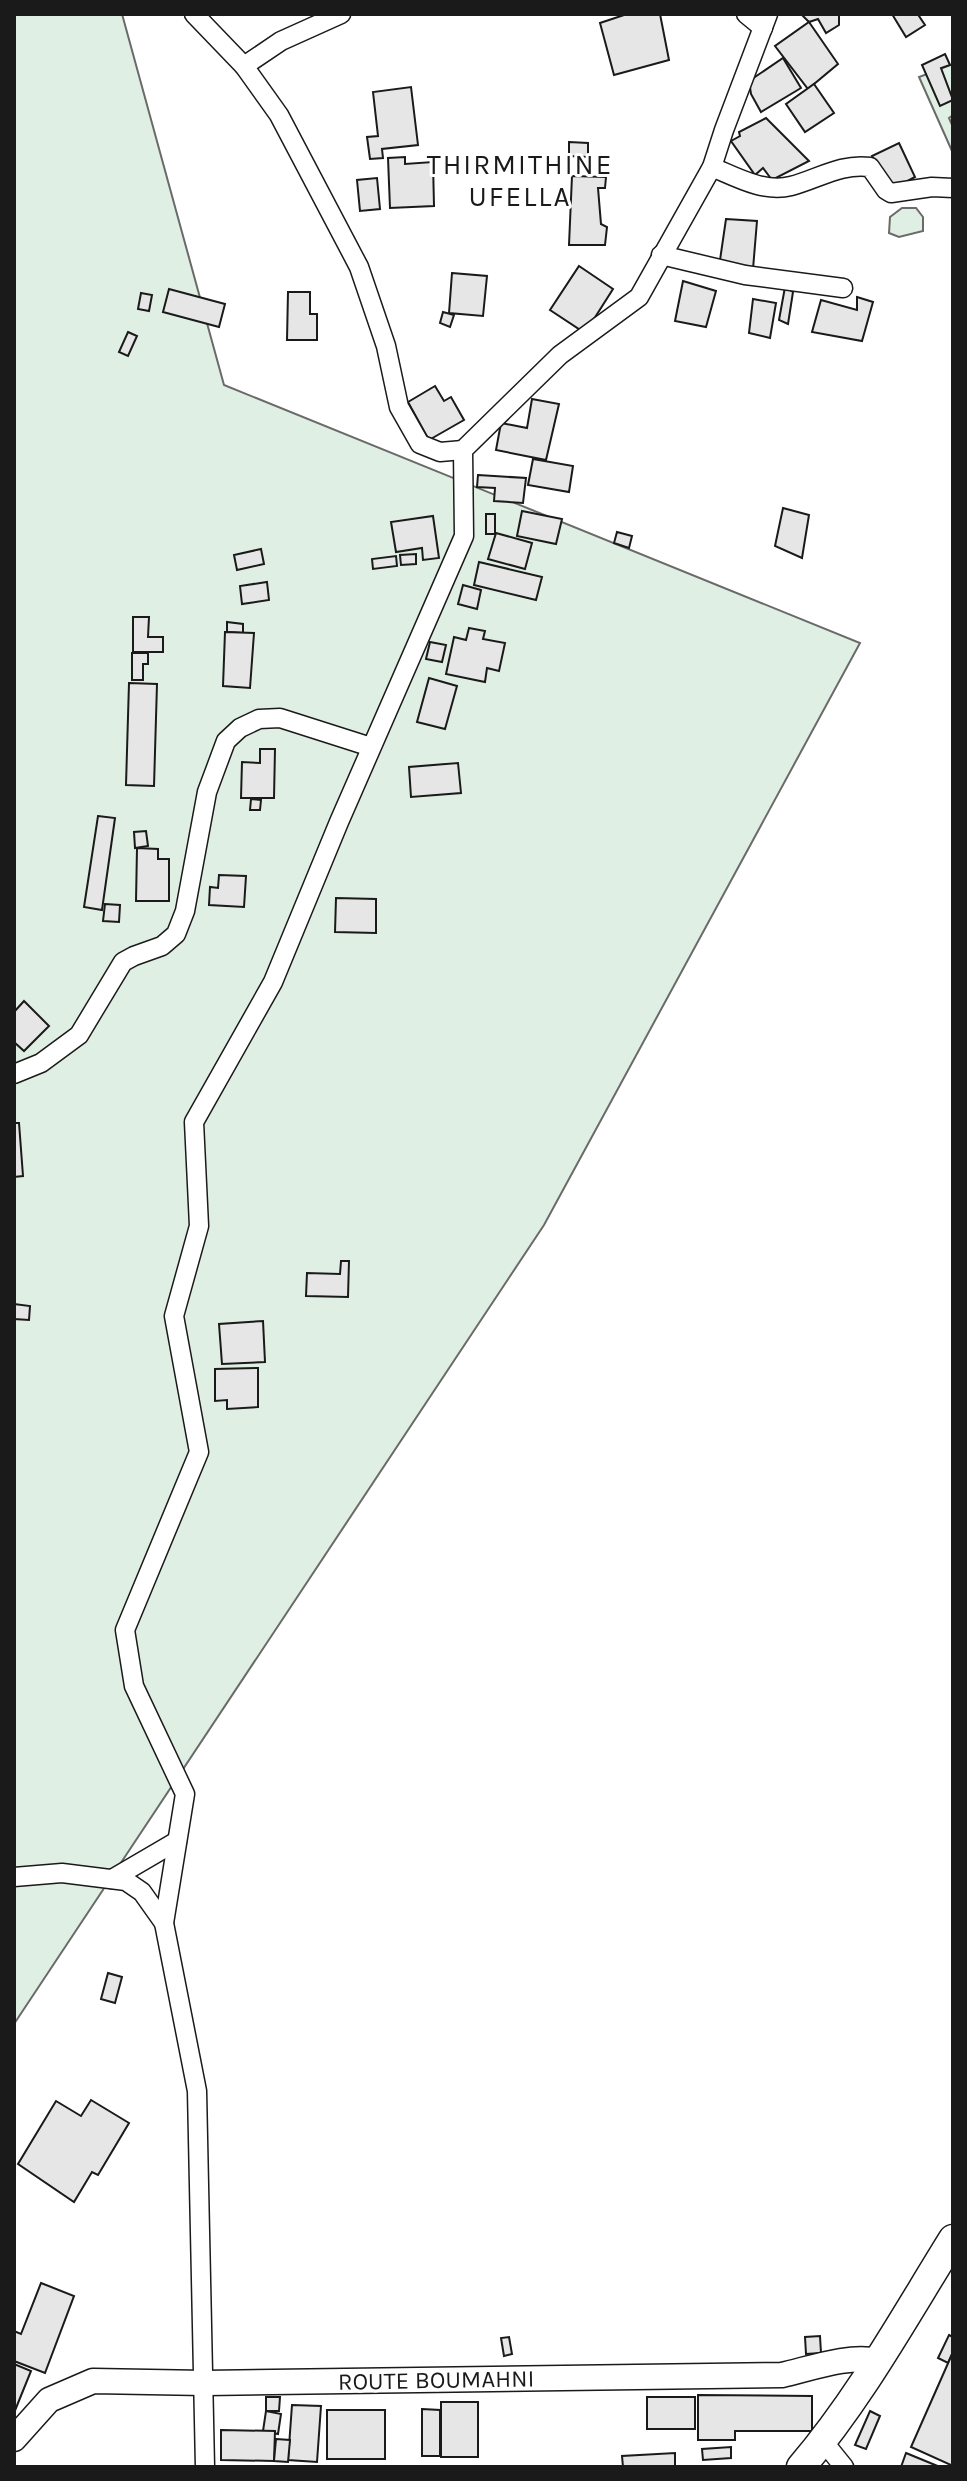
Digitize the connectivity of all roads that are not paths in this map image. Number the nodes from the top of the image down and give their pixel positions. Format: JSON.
{"nodes":[{"id":1,"x":194,"y":14,"type":"edge"},
{"id":2,"x":341,"y":14,"type":"edge"},
{"id":3,"x":746,"y":14,"type":"edge"},
{"id":4,"x":766,"y":21,"type":"edge"},
{"id":5,"x":244,"y":66,"type":"junction"},
{"id":6,"x":712,"y":167,"type":"junction"},
{"id":7,"x":953,"y":188,"type":"edge"},
{"id":8,"x":661,"y":255,"type":"junction"},
{"id":9,"x":843,"y":288,"type":"dead end"},
{"id":10,"x":463,"y":450,"type":"junction"},
{"id":11,"x":371,"y":747,"type":"junction"},
{"id":12,"x":14,"y":1074,"type":"edge"},
{"id":13,"x":177,"y":1841,"type":"junction"},
{"id":14,"x":14,"y":1877,"type":"edge"},
{"id":15,"x":112,"y":1879,"type":"junction"},
{"id":16,"x":164,"y":1923,"type":"junction"},
{"id":17,"x":953,"y":2239,"type":"edge"},
{"id":18,"x":877,"y":2361,"type":"junction"},
{"id":19,"x":205,"y":2383,"type":"junction"},
{"id":20,"x":14,"y":2439,"type":"edge"},
{"id":21,"x":823,"y":2441,"type":"junction"},
{"id":22,"x":205,"y":2467,"type":"edge"},
{"id":23,"x":801,"y":2467,"type":"edge"},
{"id":24,"x":844,"y":2467,"type":"edge"}],
"edges":[{"from":1,"to":5,"type":"street"},
{"from":2,"to":5,"type":"street"},
{"from":3,"to":4,"type":"street"},
{"from":4,"to":6,"type":"street"},
{"from":5,"to":10,"type":"street"},
{"from":6,"to":7,"type":"street"},
{"from":6,"to":8,"type":"street"},
{"from":8,"to":9,"type":"street"},
{"from":8,"to":10,"type":"street"},
{"from":10,"to":11,"type":"street"},
{"from":11,"to":12,"type":"street"},
{"from":11,"to":13,"type":"street"},
{"from":13,"to":15,"type":"street"},
{"from":13,"to":16,"type":"street"},
{"from":14,"to":15,"type":"street"},
{"from":15,"to":16,"type":"street"},
{"from":16,"to":19,"type":"street"},
{"from":17,"to":18,"type":"main road"},
{"from":18,"to":19,"type":"main road","name":"ROUTE BOUMAHNI"},
{"from":18,"to":21,"type":"main road"},
{"from":19,"to":20,"type":"main road","name":"ROUTE BOUMAHNI"},
{"from":19,"to":22,"type":"street"},
{"from":21,"to":23,"type":"main road"},
{"from":21,"to":24,"type":"street"}]}
